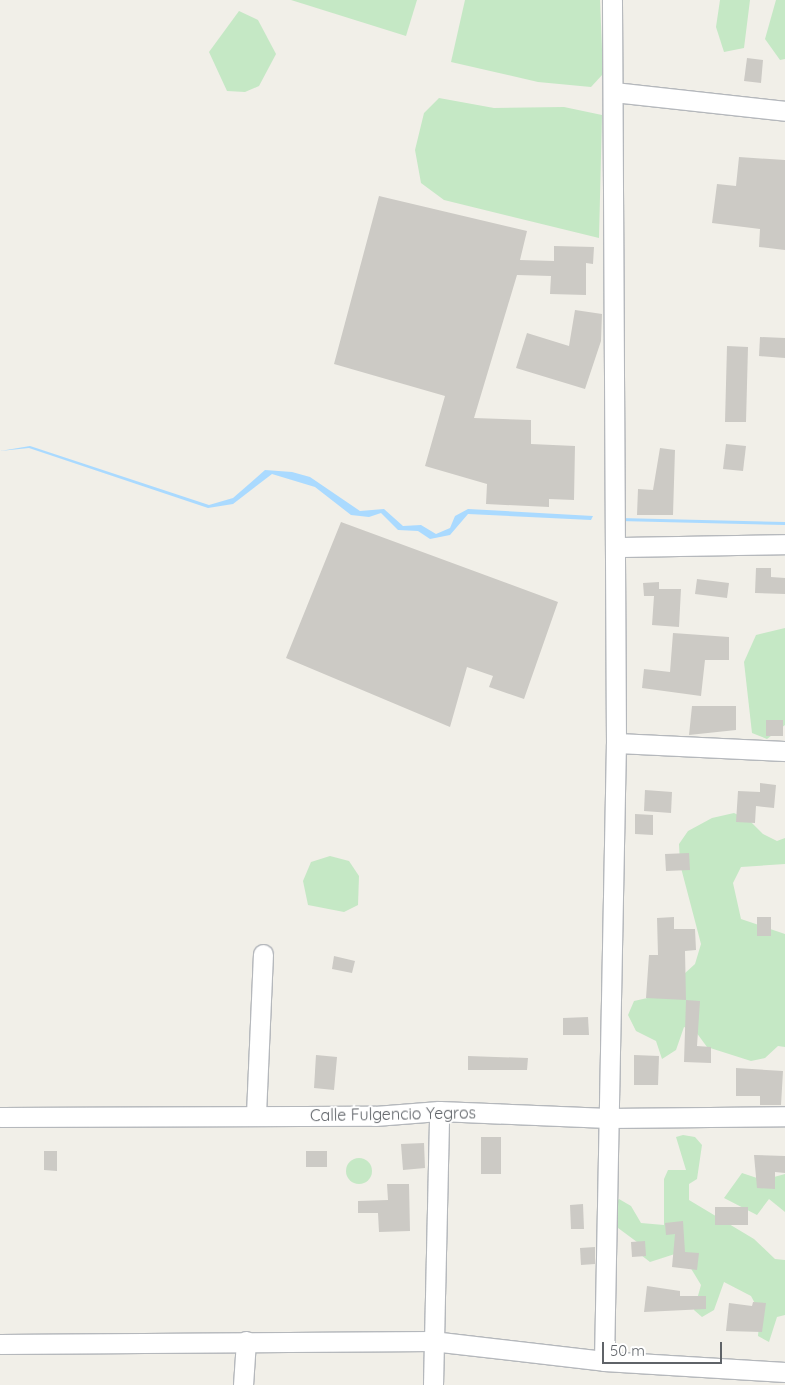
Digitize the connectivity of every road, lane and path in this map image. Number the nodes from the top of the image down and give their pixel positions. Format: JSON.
{"nodes":[{"id":1,"x":612,"y":0,"type":"edge"},
{"id":2,"x":614,"y":92,"type":"junction"},
{"id":3,"x":785,"y":111,"type":"edge"},
{"id":4,"x":785,"y":544,"type":"edge"},
{"id":5,"x":616,"y":546,"type":"junction"},
{"id":6,"x":616,"y":743,"type":"junction"},
{"id":7,"x":785,"y":751,"type":"edge"},
{"id":8,"x":263,"y":954,"type":"dead end"},
{"id":9,"x":439,"y":1111,"type":"junction"},
{"id":10,"x":256,"y":1114,"type":"junction"},
{"id":11,"x":785,"y":1116,"type":"edge"},
{"id":12,"x":0,"y":1117,"type":"edge"},
{"id":13,"x":608,"y":1118,"type":"junction"},
{"id":14,"x":246,"y":1341,"type":"junction"},
{"id":15,"x":432,"y":1341,"type":"junction"},
{"id":16,"x":0,"y":1344,"type":"edge"},
{"id":17,"x":604,"y":1360,"type":"junction"},
{"id":18,"x":785,"y":1372,"type":"edge"},
{"id":19,"x":243,"y":1385,"type":"edge"},
{"id":20,"x":433,"y":1385,"type":"edge"}],
"edges":[{"from":1,"to":2,"type":"street"},
{"from":2,"to":3,"type":"street"},
{"from":2,"to":5,"type":"street"},
{"from":4,"to":5,"type":"street"},
{"from":5,"to":6,"type":"street"},
{"from":6,"to":7,"type":"street"},
{"from":6,"to":13,"type":"street"},
{"from":8,"to":10,"type":"street"},
{"from":9,"to":10,"type":"street","name":"Calle Fulgencio Yegros"},
{"from":9,"to":13,"type":"street","name":"Calle Fulgencio Yegros"},
{"from":9,"to":15,"type":"street"},
{"from":10,"to":12,"type":"street","name":"Calle Fulgencio Yegros"},
{"from":11,"to":13,"type":"street","name":"Calle Fulgencio Yegros"},
{"from":13,"to":17,"type":"street"},
{"from":14,"to":15,"type":"street"},
{"from":14,"to":16,"type":"street"},
{"from":14,"to":19,"type":"street"},
{"from":15,"to":17,"type":"street"},
{"from":15,"to":20,"type":"street"},
{"from":17,"to":18,"type":"street"}]}
